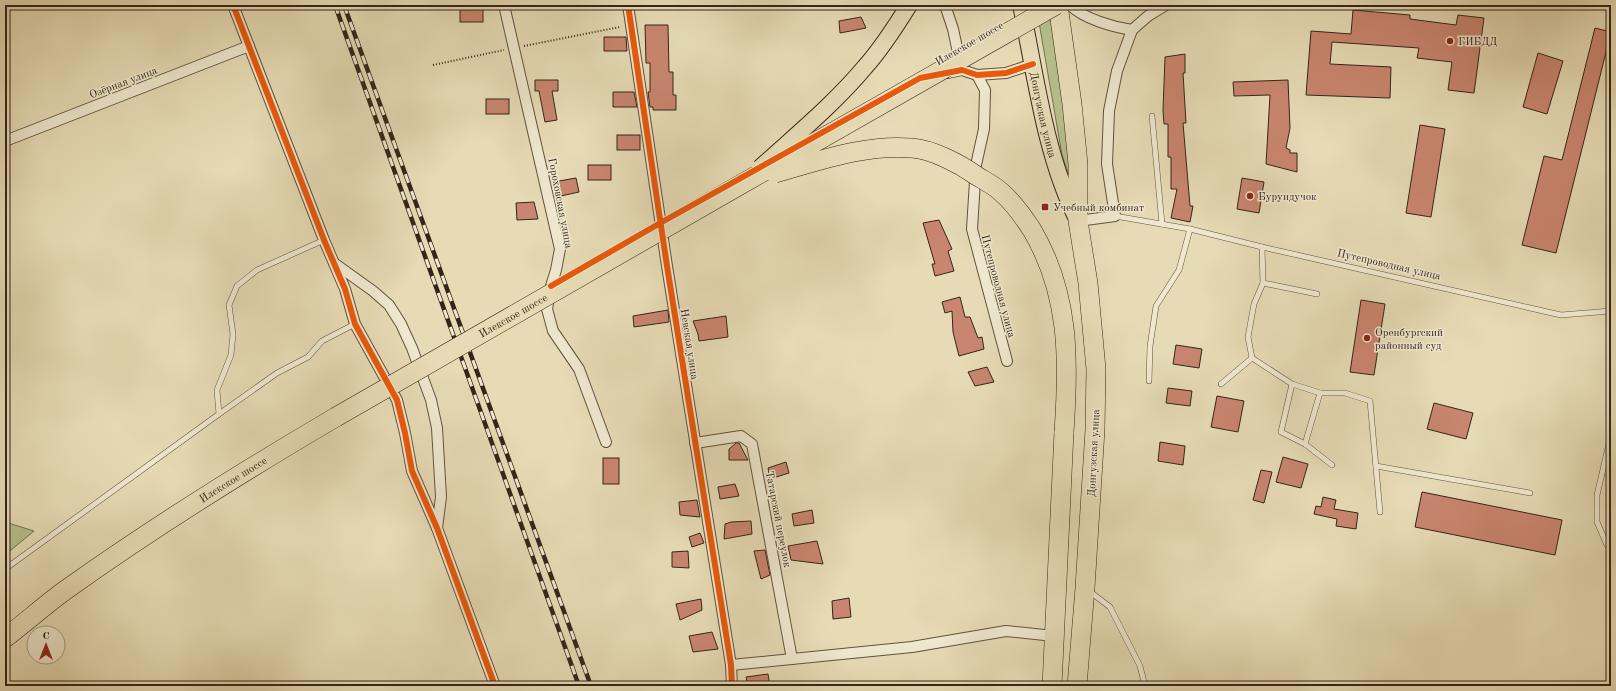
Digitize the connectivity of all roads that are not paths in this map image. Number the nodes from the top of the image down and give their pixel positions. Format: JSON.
{"nodes":[{"id":1,"x":233,"y":5,"type":"edge"},
{"id":2,"x":504,"y":5,"type":"edge"},
{"id":3,"x":628,"y":5,"type":"edge"},
{"id":4,"x":909,"y":5,"type":"edge"},
{"id":5,"x":945,"y":5,"type":"edge"},
{"id":6,"x":1021,"y":5,"type":"edge"},
{"id":7,"x":1057,"y":5,"type":"edge"},
{"id":8,"x":1070,"y":5,"type":"edge"},
{"id":9,"x":1166,"y":5,"type":"edge"},
{"id":10,"x":1132,"y":30,"type":"junction"},
{"id":11,"x":250,"y":46,"type":"junction"},
{"id":12,"x":1033,"y":64,"type":"junction"},
{"id":13,"x":962,"y":70,"type":"junction"},
{"id":14,"x":977,"y":75,"type":"junction"},
{"id":15,"x":1152,"y":116,"type":"dead end"},
{"id":16,"x":5,"y":140,"type":"edge"},
{"id":17,"x":747,"y":181,"type":"junction"},
{"id":18,"x":1115,"y":216,"type":"junction"},
{"id":19,"x":1078,"y":221,"type":"junction"},
{"id":20,"x":662,"y":222,"type":"junction"},
{"id":21,"x":1162,"y":224,"type":"junction"},
{"id":22,"x":1190,"y":229,"type":"junction"},
{"id":23,"x":324,"y":240,"type":"junction"},
{"id":24,"x":1262,"y":247,"type":"junction"},
{"id":25,"x":334,"y":262,"type":"junction"},
{"id":26,"x":1263,"y":282,"type":"junction"},
{"id":27,"x":550,"y":286,"type":"junction"},
{"id":28,"x":1317,"y":294,"type":"dead end"},
{"id":29,"x":1611,"y":311,"type":"edge"},
{"id":30,"x":355,"y":324,"type":"junction"},
{"id":31,"x":1252,"y":358,"type":"junction"},
{"id":32,"x":1007,"y":361,"type":"dead end"},
{"id":33,"x":1149,"y":381,"type":"dead end"},
{"id":34,"x":1221,"y":384,"type":"dead end"},
{"id":35,"x":1292,"y":384,"type":"junction"},
{"id":36,"x":1320,"y":393,"type":"junction"},
{"id":37,"x":219,"y":414,"type":"junction"},
{"id":38,"x":1611,"y":435,"type":"edge"},
{"id":39,"x":606,"y":442,"type":"dead end"},
{"id":40,"x":695,"y":443,"type":"junction"},
{"id":41,"x":1305,"y":444,"type":"junction"},
{"id":42,"x":1332,"y":465,"type":"dead end"},
{"id":43,"x":1376,"y":466,"type":"junction"},
{"id":44,"x":1530,"y":493,"type":"dead end"},
{"id":45,"x":1380,"y":512,"type":"dead end"},
{"id":46,"x":437,"y":528,"type":"junction"},
{"id":47,"x":1611,"y":545,"type":"edge"},
{"id":48,"x":5,"y":568,"type":"edge"},
{"id":49,"x":1085,"y":588,"type":"junction"},
{"id":50,"x":1054,"y":636,"type":"junction"},
{"id":51,"x":5,"y":638,"type":"edge"},
{"id":52,"x":792,"y":659,"type":"junction"},
{"id":53,"x":731,"y":665,"type":"junction"},
{"id":54,"x":495,"y":686,"type":"edge"},
{"id":55,"x":732,"y":686,"type":"edge"},
{"id":56,"x":1052,"y":686,"type":"edge"},
{"id":57,"x":1076,"y":686,"type":"edge"},
{"id":58,"x":1145,"y":686,"type":"edge"}],
"edges":[{"from":1,"to":11,"type":"street"},
{"from":2,"to":27,"type":"street","name":"Гороховская улица"},
{"from":3,"to":20,"type":"street","name":"Невская улица"},
{"from":4,"to":17,"type":"main road","bridge":true},
{"from":5,"to":13,"type":"street"},
{"from":6,"to":12,"type":"main road","name":"Донгузская улица"},
{"from":7,"to":17,"type":"highway","name":"Илекское шоссе","bridge":true},
{"from":7,"to":19,"type":"highway","name":"Донгузская улица"},
{"from":8,"to":10,"type":"street"},
{"from":9,"to":10,"type":"street"},
{"from":10,"to":18,"type":"street"},
{"from":11,"to":16,"type":"street","name":"Озёрная улица"},
{"from":11,"to":23,"type":"street"},
{"from":12,"to":14,"type":"street"},
{"from":12,"to":19,"type":"main road","name":"Донгузская улица"},
{"from":13,"to":14,"type":"street"},
{"from":13,"to":20,"type":"street"},
{"from":14,"to":32,"type":"street","name":"Путепроводная улица"},
{"from":15,"to":21,"type":"lane"},
{"from":17,"to":50,"type":"highway","bridge":true},
{"from":17,"to":51,"type":"highway","name":"Илекское шоссе","bridge":true},
{"from":18,"to":19,"type":"street"},
{"from":18,"to":21,"type":"lane","name":"Путепроводная улица"},
{"from":19,"to":49,"type":"highway","name":"Донгузская улица"},
{"from":20,"to":27,"type":"street"},
{"from":20,"to":40,"type":"street","name":"Невская улица"},
{"from":21,"to":22,"type":"lane","name":"Путепроводная улица"},
{"from":22,"to":24,"type":"lane","name":"Путепроводная улица"},
{"from":22,"to":33,"type":"lane"},
{"from":23,"to":25,"type":"street"},
{"from":23,"to":37,"type":"lane"},
{"from":24,"to":26,"type":"lane"},
{"from":24,"to":29,"type":"lane","name":"Путепроводная улица"},
{"from":25,"to":30,"type":"street"},
{"from":25,"to":46,"type":"street"},
{"from":26,"to":28,"type":"lane"},
{"from":26,"to":31,"type":"lane"},
{"from":27,"to":39,"type":"street","name":"Гороховская улица"},
{"from":30,"to":37,"type":"lane"},
{"from":30,"to":46,"type":"street"},
{"from":31,"to":34,"type":"lane"},
{"from":31,"to":35,"type":"lane"},
{"from":35,"to":36,"type":"lane"},
{"from":35,"to":41,"type":"lane"},
{"from":36,"to":41,"type":"lane"},
{"from":36,"to":43,"type":"lane"},
{"from":37,"to":48,"type":"lane"},
{"from":38,"to":47,"type":"lane"},
{"from":40,"to":52,"type":"street","name":"Татарский переулок"},
{"from":40,"to":53,"type":"street","name":"Невская улица"},
{"from":41,"to":42,"type":"lane"},
{"from":43,"to":44,"type":"lane"},
{"from":43,"to":45,"type":"lane"},
{"from":46,"to":54,"type":"street"},
{"from":49,"to":57,"type":"highway","name":"Донгузская улица"},
{"from":49,"to":58,"type":"lane"},
{"from":50,"to":52,"type":"street"},
{"from":50,"to":56,"type":"highway"},
{"from":52,"to":53,"type":"street"},
{"from":53,"to":55,"type":"street","name":"Невская улица"}]}
